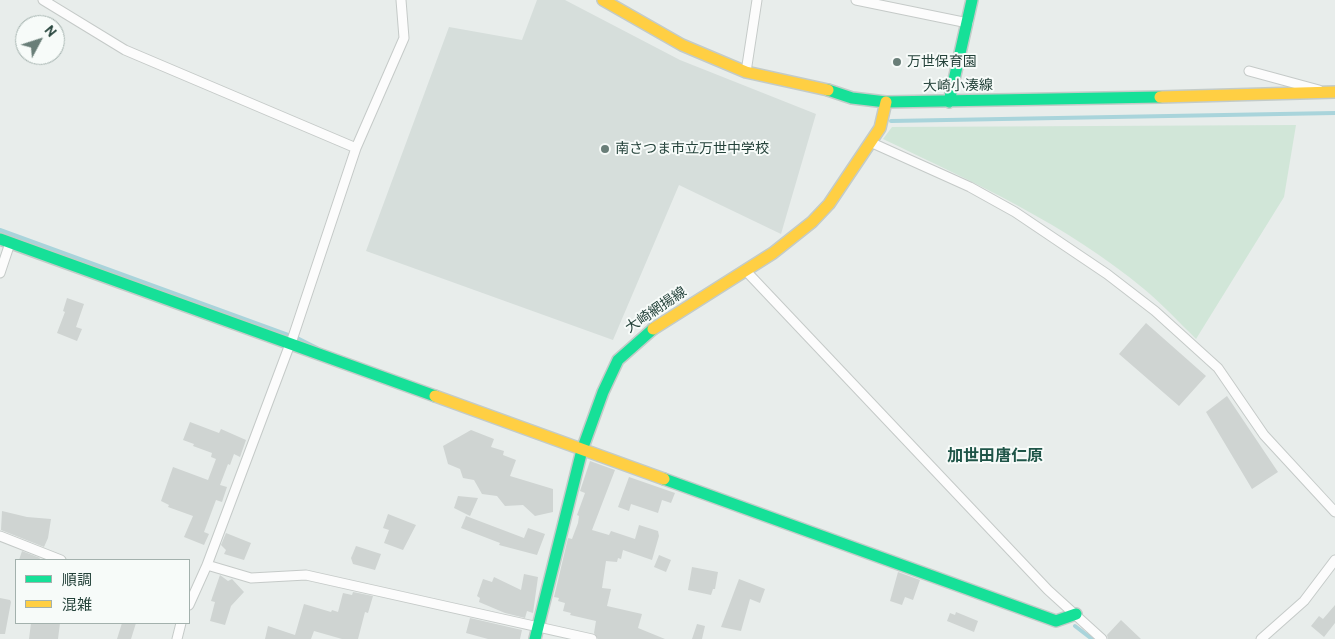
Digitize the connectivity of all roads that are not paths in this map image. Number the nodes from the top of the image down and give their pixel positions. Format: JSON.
{"nodes":[{"id":1,"x":43,"y":0,"type":"edge"},
{"id":2,"x":401,"y":0,"type":"edge"},
{"id":3,"x":602,"y":0,"type":"edge"},
{"id":4,"x":757,"y":0,"type":"edge"},
{"id":5,"x":856,"y":0,"type":"edge"},
{"id":6,"x":972,"y":0,"type":"edge"},
{"id":7,"x":968,"y":22,"type":"junction"},
{"id":8,"x":1249,"y":71,"type":"dead end"},
{"id":9,"x":746,"y":72,"type":"junction"},
{"id":10,"x":1332,"y":92,"type":"edge"},
{"id":11,"x":886,"y":102,"type":"junction"},
{"id":12,"x":949,"y":102,"type":"junction"},
{"id":13,"x":870,"y":142,"type":"junction"},
{"id":14,"x":356,"y":148,"type":"junction"},
{"id":15,"x":5,"y":241,"type":"edge"},
{"id":16,"x":746,"y":271,"type":"junction"},
{"id":17,"x":0,"y":273,"type":"edge"},
{"id":18,"x":292,"y":340,"type":"junction"},
{"id":19,"x":582,"y":450,"type":"junction"},
{"id":20,"x":1335,"y":512,"type":"edge"},
{"id":21,"x":0,"y":536,"type":"edge"},
{"id":22,"x":58,"y":559,"type":"edge"},
{"id":23,"x":1335,"y":560,"type":"edge"},
{"id":24,"x":207,"y":565,"type":"junction"},
{"id":25,"x":190,"y":602,"type":"edge"},
{"id":26,"x":1076,"y":614,"type":"junction"},
{"id":27,"x":182,"y":624,"type":"edge"},
{"id":28,"x":1271,"y":631,"type":"junction"},
{"id":29,"x":536,"y":634,"type":"edge"},
{"id":30,"x":177,"y":639,"type":"edge"},
{"id":31,"x":592,"y":639,"type":"edge"},
{"id":32,"x":1102,"y":639,"type":"edge"},
{"id":33,"x":1261,"y":639,"type":"edge"},
{"id":34,"x":1277,"y":639,"type":"edge"}],
"edges":[{"from":1,"to":14,"type":"street"},
{"from":2,"to":14,"type":"street"},
{"from":3,"to":9,"type":"street","name":"大崎小湊線"},
{"from":4,"to":9,"type":"street"},
{"from":5,"to":7,"type":"street"},
{"from":6,"to":7,"type":"street"},
{"from":7,"to":12,"type":"street"},
{"from":8,"to":10,"type":"street"},
{"from":9,"to":11,"type":"street","name":"大崎小湊線"},
{"from":10,"to":12,"type":"street","name":"大崎小湊線"},
{"from":11,"to":12,"type":"street","name":"大崎小湊線"},
{"from":11,"to":13,"type":"street","name":"大崎網揚線"},
{"from":13,"to":16,"type":"street","name":"大崎網揚線"},
{"from":13,"to":20,"type":"street"},
{"from":14,"to":18,"type":"street"},
{"from":15,"to":17,"type":"street"},
{"from":15,"to":18,"type":"street"},
{"from":16,"to":19,"type":"street","name":"大崎網揚線"},
{"from":16,"to":26,"type":"street"},
{"from":18,"to":19,"type":"street"},
{"from":18,"to":24,"type":"street"},
{"from":19,"to":26,"type":"street"},
{"from":19,"to":29,"type":"street","name":"大崎網揚線"},
{"from":21,"to":22,"type":"street"},
{"from":23,"to":28,"type":"street"},
{"from":24,"to":25,"type":"street"},
{"from":24,"to":29,"type":"street"},
{"from":26,"to":32,"type":"street"},
{"from":27,"to":30,"type":"street"},
{"from":28,"to":33,"type":"street"},
{"from":28,"to":34,"type":"street"},
{"from":29,"to":31,"type":"street"}]}
